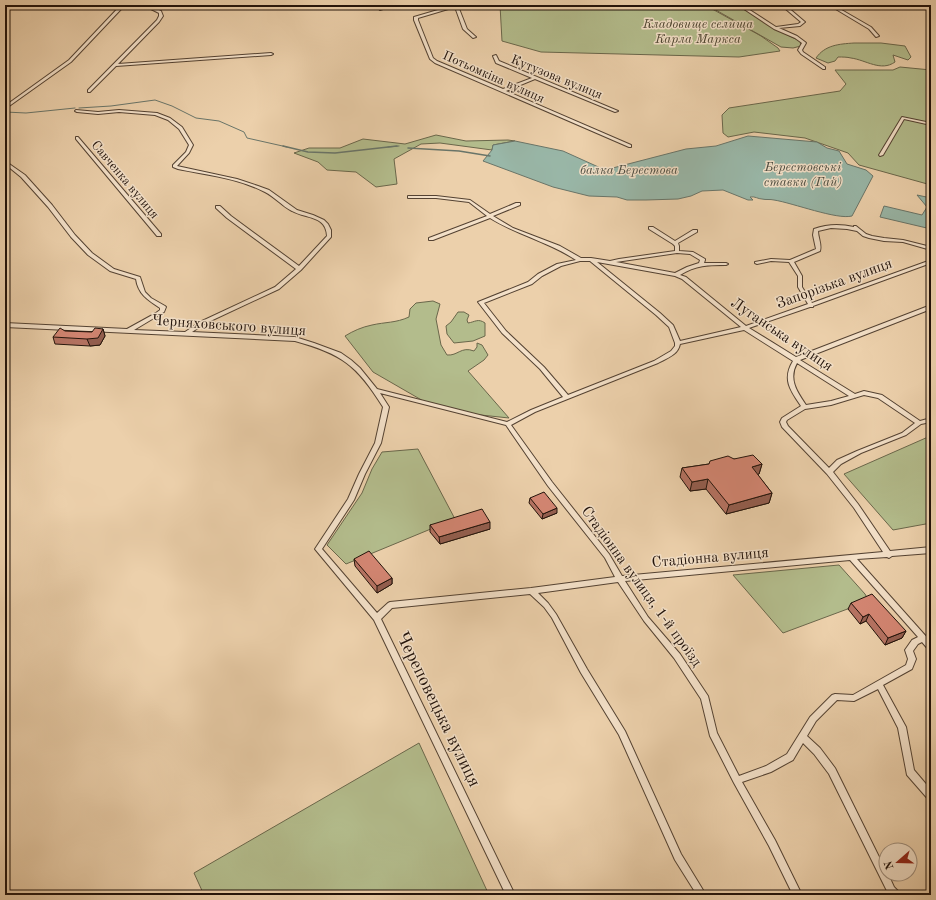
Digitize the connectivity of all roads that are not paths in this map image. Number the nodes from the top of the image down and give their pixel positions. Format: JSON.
{"nodes":[{"id":1,"x":123,"y":5,"type":"edge"},
{"id":2,"x":145,"y":5,"type":"edge"},
{"id":3,"x":378,"y":5,"type":"edge"},
{"id":4,"x":457,"y":5,"type":"edge"},
{"id":5,"x":740,"y":5,"type":"edge"},
{"id":6,"x":783,"y":5,"type":"edge"},
{"id":7,"x":831,"y":5,"type":"edge"},
{"id":8,"x":381,"y":10,"type":"dead end"},
{"id":9,"x":775,"y":28,"type":"junction"},
{"id":10,"x":877,"y":36,"type":"dead end"},
{"id":11,"x":474,"y":37,"type":"dead end"},
{"id":12,"x":271,"y":54,"type":"dead end"},
{"id":13,"x":495,"y":56,"type":"dead end"},
{"id":14,"x":116,"y":65,"type":"junction"},
{"id":15,"x":824,"y":68,"type":"dead end"},
{"id":16,"x":535,"y":78,"type":"junction"},
{"id":17,"x":89,"y":91,"type":"dead end"},
{"id":18,"x":502,"y":91,"type":"junction"},
{"id":19,"x":5,"y":108,"type":"edge"},
{"id":20,"x":77,"y":111,"type":"dead end"},
{"id":21,"x":616,"y":111,"type":"dead end"},
{"id":22,"x":931,"y":124,"type":"edge"},
{"id":23,"x":77,"y":138,"type":"dead end"},
{"id":24,"x":630,"y":146,"type":"dead end"},
{"id":25,"x":881,"y":155,"type":"dead end"},
{"id":26,"x":5,"y":162,"type":"edge"},
{"id":27,"x":410,"y":197,"type":"dead end"},
{"id":28,"x":518,"y":204,"type":"dead end"},
{"id":29,"x":218,"y":207,"type":"dead end"},
{"id":30,"x":490,"y":216,"type":"junction"},
{"id":31,"x":651,"y":228,"type":"dead end"},
{"id":32,"x":695,"y":231,"type":"dead end"},
{"id":33,"x":159,"y":235,"type":"dead end"},
{"id":34,"x":431,"y":239,"type":"dead end"},
{"id":35,"x":675,"y":243,"type":"junction"},
{"id":36,"x":931,"y":249,"type":"edge"},
{"id":37,"x":676,"y":252,"type":"junction"},
{"id":38,"x":590,"y":259,"type":"junction"},
{"id":39,"x":580,"y":260,"type":"junction"},
{"id":40,"x":791,"y":261,"type":"junction"},
{"id":41,"x":931,"y":261,"type":"edge"},
{"id":42,"x":608,"y":263,"type":"junction"},
{"id":43,"x":757,"y":263,"type":"dead end"},
{"id":44,"x":701,"y":264,"type":"junction"},
{"id":45,"x":726,"y":264,"type":"dead end"},
{"id":46,"x":299,"y":269,"type":"junction"},
{"id":47,"x":676,"y":275,"type":"junction"},
{"id":48,"x":811,"y":306,"type":"junction"},
{"id":49,"x":931,"y":307,"type":"edge"},
{"id":50,"x":5,"y":325,"type":"edge"},
{"id":51,"x":745,"y":328,"type":"junction"},
{"id":52,"x":128,"y":331,"type":"junction"},
{"id":53,"x":186,"y":334,"type":"junction"},
{"id":54,"x":678,"y":343,"type":"junction"},
{"id":55,"x":797,"y":359,"type":"junction"},
{"id":56,"x":375,"y":390,"type":"junction"},
{"id":57,"x":854,"y":396,"type":"junction"},
{"id":58,"x":567,"y":398,"type":"junction"},
{"id":59,"x":804,"y":408,"type":"junction"},
{"id":60,"x":931,"y":420,"type":"edge"},
{"id":61,"x":918,"y":423,"type":"junction"},
{"id":62,"x":508,"y":424,"type":"junction"},
{"id":63,"x":829,"y":472,"type":"junction"},
{"id":64,"x":318,"y":549,"type":"joint"},
{"id":65,"x":931,"y":550,"type":"edge"},
{"id":66,"x":890,"y":555,"type":"junction"},
{"id":67,"x":852,"y":557,"type":"junction"},
{"id":68,"x":620,"y":579,"type":"junction"},
{"id":69,"x":531,"y":591,"type":"junction"},
{"id":70,"x":377,"y":618,"type":"junction"},
{"id":71,"x":924,"y":638,"type":"junction"},
{"id":72,"x":931,"y":647,"type":"edge"},
{"id":73,"x":879,"y":684,"type":"junction"},
{"id":74,"x":803,"y":738,"type":"junction"},
{"id":75,"x":737,"y":780,"type":"junction"},
{"id":76,"x":931,"y":796,"type":"edge"},
{"id":77,"x":512,"y":895,"type":"edge"},
{"id":78,"x":702,"y":895,"type":"edge"},
{"id":79,"x":798,"y":895,"type":"edge"},
{"id":80,"x":896,"y":895,"type":"edge"}],
"edges":[{"from":1,"to":19,"type":"street"},
{"from":2,"to":14,"type":"street"},
{"from":3,"to":8,"type":"street"},
{"from":4,"to":11,"type":"street"},
{"from":4,"to":18,"type":"street","name":"Потьомкіна вулиця"},
{"from":5,"to":9,"type":"street"},
{"from":6,"to":9,"type":"street"},
{"from":7,"to":10,"type":"street"},
{"from":9,"to":15,"type":"street"},
{"from":12,"to":14,"type":"street"},
{"from":13,"to":16,"type":"street","name":"Кутузова вулиця"},
{"from":14,"to":17,"type":"street"},
{"from":16,"to":18,"type":"street"},
{"from":16,"to":21,"type":"street","name":"Кутузова вулиця"},
{"from":18,"to":24,"type":"street","name":"Потьомкіна вулиця"},
{"from":20,"to":46,"type":"street"},
{"from":22,"to":25,"type":"street"},
{"from":23,"to":33,"type":"street","name":"Савченка вулиця"},
{"from":26,"to":52,"type":"street"},
{"from":27,"to":30,"type":"street"},
{"from":28,"to":30,"type":"street"},
{"from":29,"to":46,"type":"street"},
{"from":30,"to":34,"type":"street"},
{"from":30,"to":39,"type":"street"},
{"from":31,"to":35,"type":"street"},
{"from":32,"to":35,"type":"street"},
{"from":35,"to":37,"type":"street"},
{"from":36,"to":40,"type":"street"},
{"from":37,"to":42,"type":"street"},
{"from":37,"to":44,"type":"street"},
{"from":38,"to":39,"type":"street","name":"Луганська вулиця"},
{"from":38,"to":42,"type":"street","name":"Луганська вулиця"},
{"from":38,"to":54,"type":"street"},
{"from":39,"to":58,"type":"street","name":"Луганська вулиця"},
{"from":40,"to":43,"type":"street"},
{"from":40,"to":48,"type":"street"},
{"from":41,"to":48,"type":"street","name":"Запорізька вулиця"},
{"from":42,"to":47,"type":"street","name":"Луганська вулиця"},
{"from":44,"to":45,"type":"street"},
{"from":44,"to":47,"type":"street"},
{"from":46,"to":53,"type":"street"},
{"from":47,"to":51,"type":"street","name":"Луганська вулиця"},
{"from":48,"to":51,"type":"street","name":"Запорізька вулиця"},
{"from":49,"to":55,"type":"street"},
{"from":50,"to":52,"type":"street","name":"Черняховського вулиця"},
{"from":51,"to":54,"type":"street","name":"Запорізька вулиця"},
{"from":51,"to":55,"type":"street","name":"Луганська вулиця"},
{"from":52,"to":53,"type":"street","name":"Черняховського вулиця"},
{"from":53,"to":56,"type":"street","name":"Черняховського вулиця"},
{"from":54,"to":58,"type":"street"},
{"from":55,"to":57,"type":"street","name":"Луганська вулиця"},
{"from":55,"to":59,"type":"street"},
{"from":56,"to":62,"type":"street"},
{"from":56,"to":64,"type":"street","name":"Черняховського вулиця"},
{"from":57,"to":59,"type":"street"},
{"from":57,"to":61,"type":"street"},
{"from":58,"to":62,"type":"street"},
{"from":59,"to":63,"type":"street"},
{"from":60,"to":61,"type":"street"},
{"from":61,"to":63,"type":"street"},
{"from":62,"to":68,"type":"street","name":"Стадіонна вулиця, 1-й проїзд"},
{"from":63,"to":66,"type":"street"},
{"from":64,"to":70,"type":"street","name":"Череповецька вулиця"},
{"from":65,"to":66,"type":"street","name":"Стадіонна вулиця"},
{"from":66,"to":67,"type":"street","name":"Стадіонна вулиця"},
{"from":67,"to":68,"type":"street","name":"Стадіонна вулиця"},
{"from":67,"to":71,"type":"street"},
{"from":68,"to":69,"type":"street","name":"Стадіонна вулиця"},
{"from":68,"to":75,"type":"street","name":"Стадіонна вулиця, 1-й проїзд"},
{"from":69,"to":70,"type":"street","name":"Стадіонна вулиця"},
{"from":69,"to":78,"type":"street"},
{"from":70,"to":77,"type":"street","name":"Череповецька вулиця"},
{"from":71,"to":72,"type":"street"},
{"from":71,"to":73,"type":"street"},
{"from":73,"to":74,"type":"street"},
{"from":73,"to":76,"type":"street"},
{"from":74,"to":75,"type":"street"},
{"from":74,"to":80,"type":"street"},
{"from":75,"to":79,"type":"street","name":"Стадіонна вулиця, 1-й проїзд"}]}
